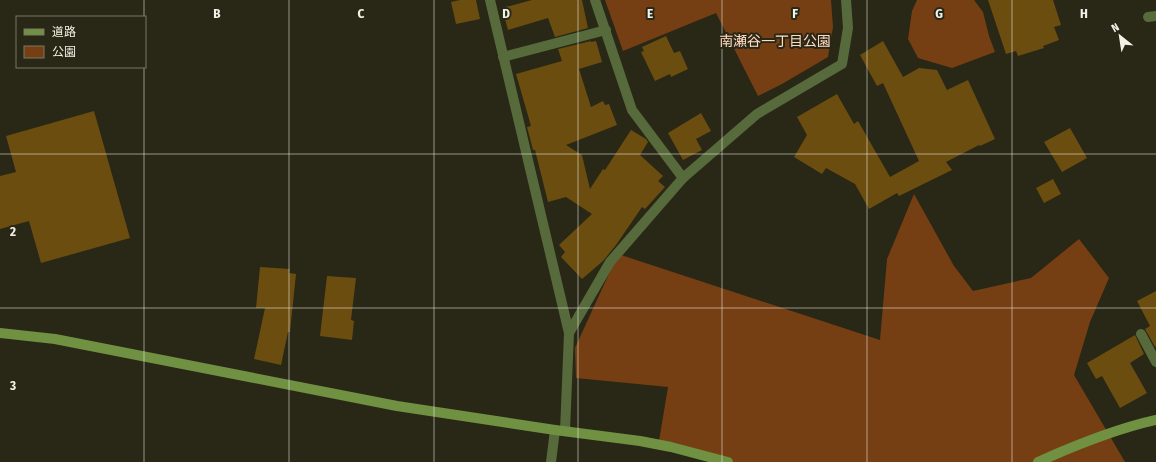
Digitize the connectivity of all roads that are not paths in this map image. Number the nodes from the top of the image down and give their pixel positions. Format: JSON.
{"nodes":[{"id":1,"x":490,"y":0,"type":"edge"},
{"id":2,"x":595,"y":0,"type":"edge"},
{"id":3,"x":846,"y":0,"type":"edge"},
{"id":4,"x":606,"y":30,"type":"junction"},
{"id":5,"x":503,"y":57,"type":"junction"},
{"id":6,"x":683,"y":178,"type":"junction"},
{"id":7,"x":0,"y":333,"type":"edge"},
{"id":8,"x":569,"y":333,"type":"junction"},
{"id":9,"x":1141,"y":334,"type":"dead end"},
{"id":10,"x":1156,"y":362,"type":"edge"},
{"id":11,"x":1156,"y":420,"type":"edge"},
{"id":12,"x":560,"y":431,"type":"junction"},
{"id":13,"x":551,"y":462,"type":"edge"},
{"id":14,"x":728,"y":462,"type":"edge"},
{"id":15,"x":1038,"y":462,"type":"edge"}],
"edges":[{"from":1,"to":5,"type":"street"},
{"from":2,"to":4,"type":"street"},
{"from":3,"to":6,"type":"street"},
{"from":4,"to":5,"type":"street"},
{"from":4,"to":6,"type":"street"},
{"from":5,"to":8,"type":"street"},
{"from":6,"to":8,"type":"street"},
{"from":7,"to":12,"type":"street"},
{"from":8,"to":12,"type":"street"},
{"from":9,"to":10,"type":"street"},
{"from":11,"to":15,"type":"street"},
{"from":12,"to":13,"type":"street"},
{"from":12,"to":14,"type":"street"}]}
